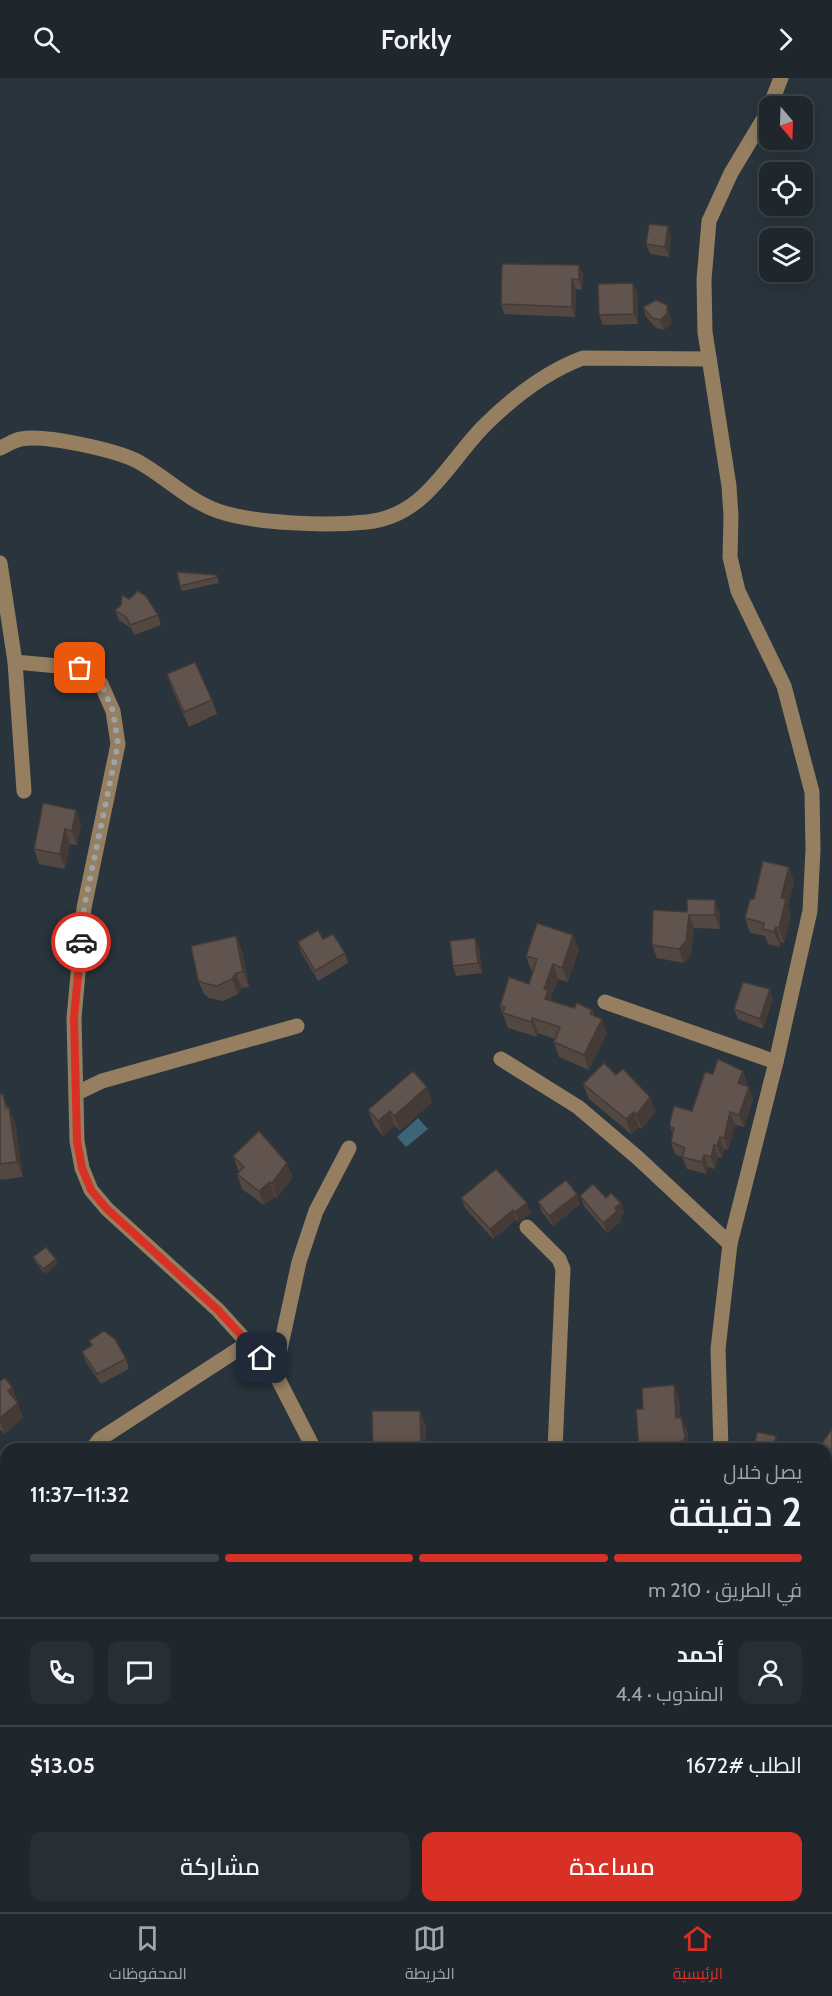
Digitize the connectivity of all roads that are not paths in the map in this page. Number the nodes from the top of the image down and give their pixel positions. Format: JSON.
{"nodes":[{"id":1,"x":782,"y":78,"type":"edge"},
{"id":2,"x":777,"y":96,"type":"edge"},
{"id":3,"x":759,"y":126,"type":"edge"},
{"id":4,"x":709,"y":359,"type":"junction"},
{"id":5,"x":0,"y":448,"type":"edge"},
{"id":6,"x":0,"y":563,"type":"edge"},
{"id":7,"x":15,"y":662,"type":"junction"},
{"id":8,"x":24,"y":791,"type":"dead end"},
{"id":9,"x":605,"y":1002,"type":"dead end"},
{"id":10,"x":297,"y":1026,"type":"dead end"},
{"id":11,"x":501,"y":1059,"type":"dead end"},
{"id":12,"x":776,"y":1062,"type":"junction"},
{"id":13,"x":77,"y":1093,"type":"junction"},
{"id":14,"x":349,"y":1148,"type":"dead end"},
{"id":15,"x":527,"y":1227,"type":"dead end"},
{"id":16,"x":730,"y":1244,"type":"junction"},
{"id":17,"x":248,"y":1343,"type":"junction"},
{"id":18,"x":275,"y":1373,"type":"junction"},
{"id":19,"x":97,"y":1443,"type":"edge"},
{"id":20,"x":311,"y":1443,"type":"edge"},
{"id":21,"x":555,"y":1443,"type":"edge"},
{"id":22,"x":721,"y":1443,"type":"edge"}],
"edges":[{"from":1,"to":2,"type":"street"},
{"from":3,"to":4,"type":"street"},
{"from":4,"to":5,"type":"street"},
{"from":4,"to":12,"type":"street"},
{"from":6,"to":7,"type":"street"},
{"from":7,"to":8,"type":"street"},
{"from":7,"to":13,"type":"street"},
{"from":9,"to":12,"type":"street"},
{"from":10,"to":13,"type":"street"},
{"from":11,"to":16,"type":"street"},
{"from":12,"to":16,"type":"street"},
{"from":13,"to":17,"type":"street"},
{"from":14,"to":18,"type":"street"},
{"from":15,"to":21,"type":"street"},
{"from":16,"to":22,"type":"street"},
{"from":17,"to":18,"type":"street"},
{"from":17,"to":19,"type":"street"},
{"from":18,"to":20,"type":"street"}]}
